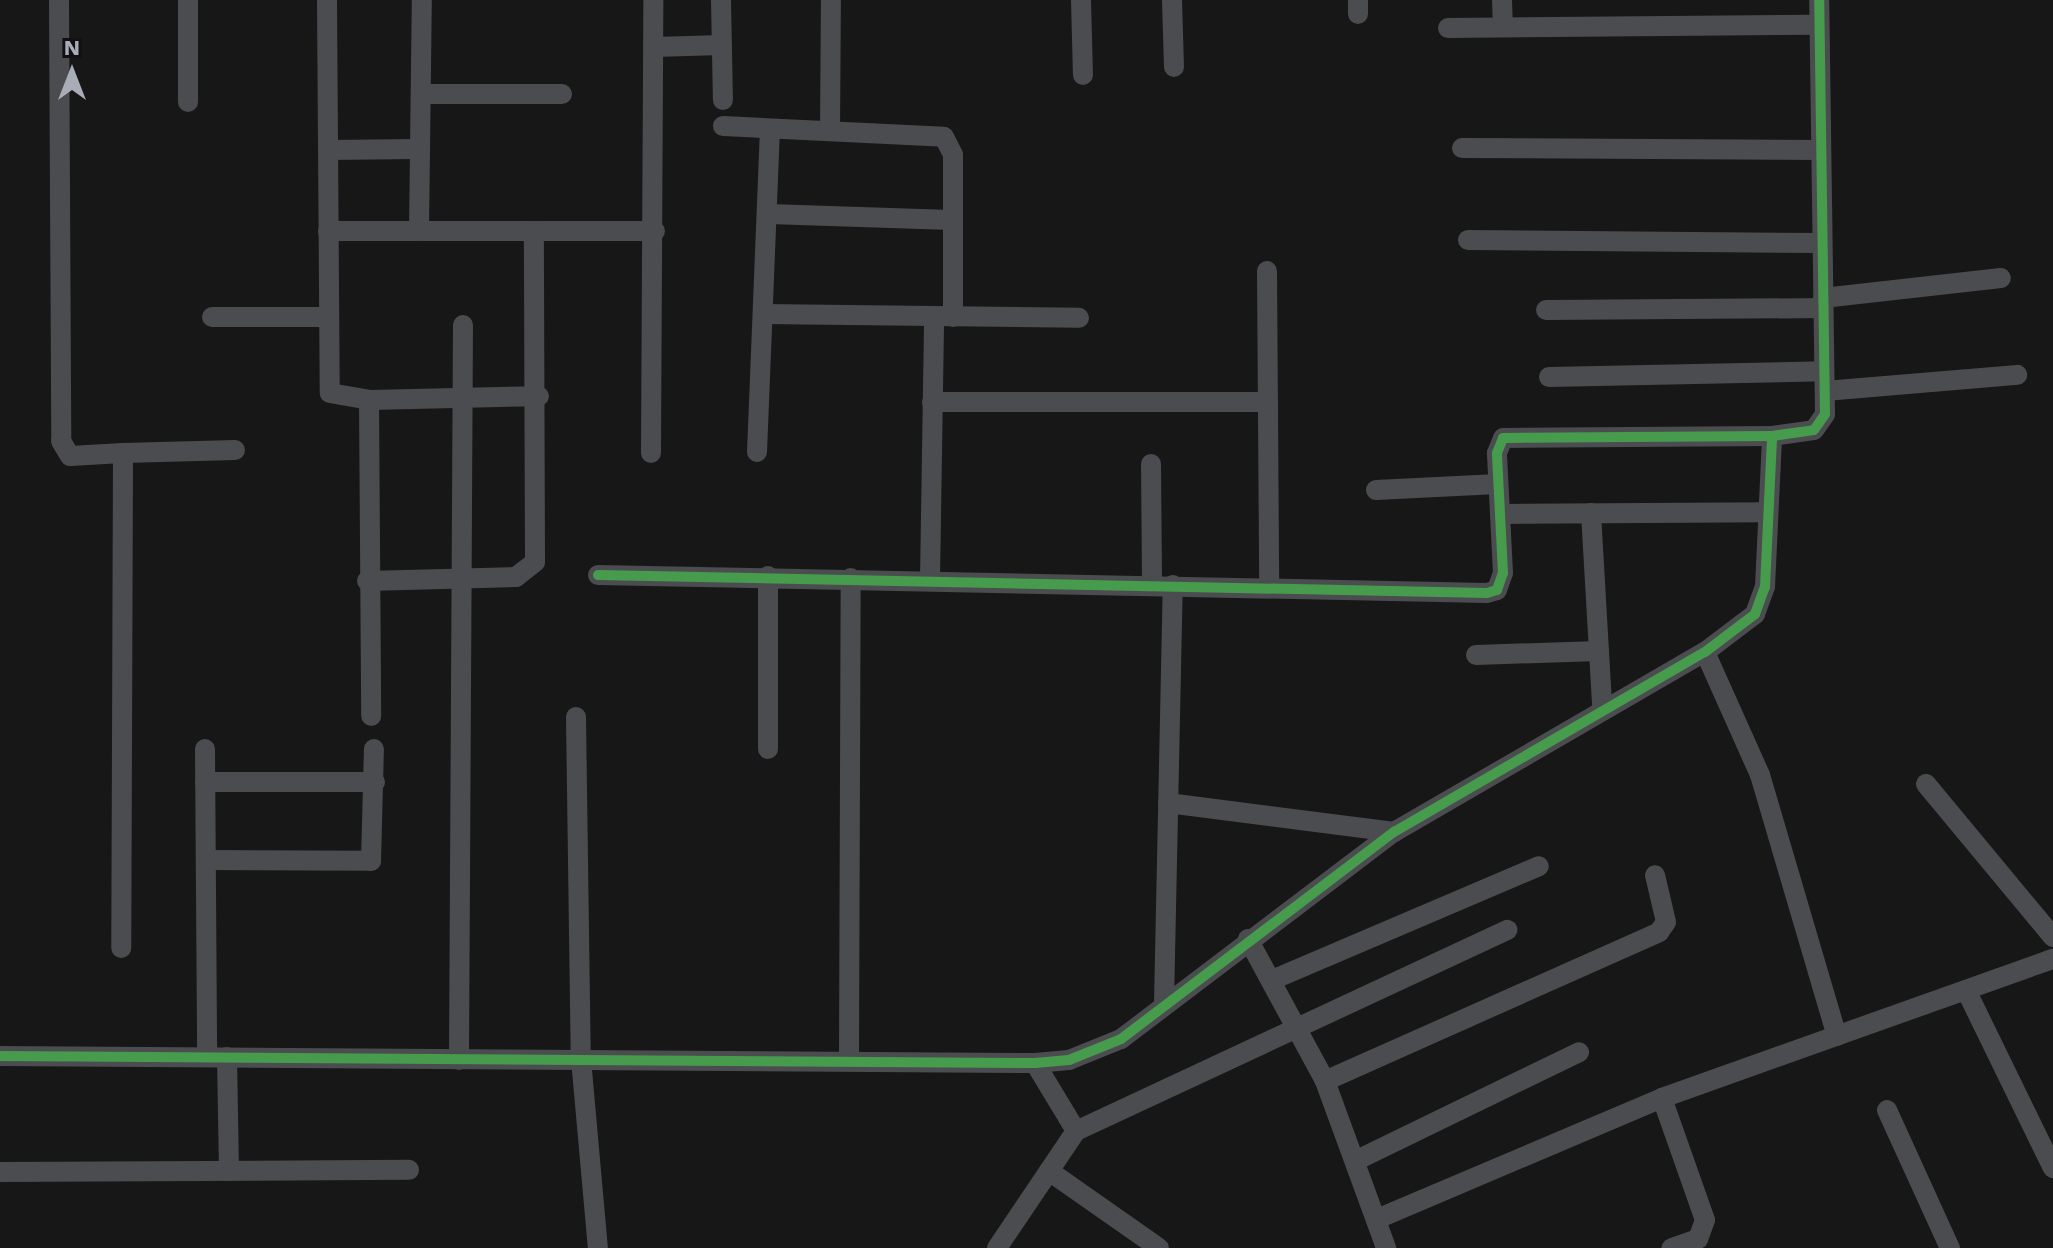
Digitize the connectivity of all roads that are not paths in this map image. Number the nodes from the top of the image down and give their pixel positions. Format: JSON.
{"nodes":[{"id":1,"x":59,"y":0,"type":"edge"},
{"id":2,"x":188,"y":0,"type":"edge"},
{"id":3,"x":327,"y":0,"type":"edge"},
{"id":4,"x":422,"y":0,"type":"edge"},
{"id":5,"x":653,"y":0,"type":"edge"},
{"id":6,"x":721,"y":0,"type":"edge"},
{"id":7,"x":831,"y":0,"type":"edge"},
{"id":8,"x":1081,"y":0,"type":"edge"},
{"id":9,"x":1172,"y":0,"type":"edge"},
{"id":10,"x":1502,"y":0,"type":"edge"},
{"id":11,"x":1819,"y":0,"type":"edge"},
{"id":12,"x":1819,"y":25,"type":"junction"},
{"id":13,"x":1503,"y":27,"type":"junction"},
{"id":14,"x":1448,"y":28,"type":"dead end"},
{"id":15,"x":722,"y":45,"type":"junction"},
{"id":16,"x":654,"y":47,"type":"junction"},
{"id":17,"x":1174,"y":67,"type":"dead end"},
{"id":18,"x":1083,"y":75,"type":"dead end"},
{"id":19,"x":421,"y":94,"type":"junction"},
{"id":20,"x":562,"y":94,"type":"dead end"},
{"id":21,"x":723,"y":100,"type":"dead end"},
{"id":22,"x":188,"y":102,"type":"dead end"},
{"id":23,"x":723,"y":126,"type":"dead end"},
{"id":24,"x":770,"y":129,"type":"junction"},
{"id":25,"x":830,"y":131,"type":"junction"},
{"id":26,"x":1462,"y":148,"type":"dead end"},
{"id":27,"x":418,"y":149,"type":"junction"},
{"id":28,"x":328,"y":150,"type":"junction"},
{"id":29,"x":1821,"y":150,"type":"junction"},
{"id":30,"x":769,"y":214,"type":"junction"},
{"id":31,"x":951,"y":220,"type":"junction"},
{"id":32,"x":328,"y":231,"type":"junction"},
{"id":33,"x":419,"y":231,"type":"junction"},
{"id":34,"x":534,"y":231,"type":"junction"},
{"id":35,"x":655,"y":231,"type":"junction"},
{"id":36,"x":1468,"y":240,"type":"dead end"},
{"id":37,"x":1822,"y":243,"type":"junction"},
{"id":38,"x":1267,"y":271,"type":"dead end"},
{"id":39,"x":2001,"y":278,"type":"dead end"},
{"id":40,"x":1823,"y":303,"type":"junction"},
{"id":41,"x":1546,"y":310,"type":"dead end"},
{"id":42,"x":763,"y":314,"type":"junction"},
{"id":43,"x":212,"y":317,"type":"dead end"},
{"id":44,"x":328,"y":317,"type":"junction"},
{"id":45,"x":943,"y":317,"type":"junction"},
{"id":46,"x":1079,"y":318,"type":"dead end"},
{"id":47,"x":463,"y":325,"type":"dead end"},
{"id":48,"x":2017,"y":375,"type":"dead end"},
{"id":49,"x":1549,"y":377,"type":"dead end"},
{"id":50,"x":1824,"y":381,"type":"junction"},
{"id":51,"x":539,"y":396,"type":"junction"},
{"id":52,"x":465,"y":399,"type":"junction"},
{"id":53,"x":369,"y":400,"type":"junction"},
{"id":54,"x":932,"y":402,"type":"junction"},
{"id":55,"x":1268,"y":402,"type":"junction"},
{"id":56,"x":1772,"y":436,"type":"junction"},
{"id":57,"x":235,"y":450,"type":"dead end"},
{"id":58,"x":757,"y":452,"type":"dead end"},
{"id":59,"x":123,"y":453,"type":"junction"},
{"id":60,"x":651,"y":453,"type":"dead end"},
{"id":61,"x":1151,"y":464,"type":"dead end"},
{"id":62,"x":1498,"y":484,"type":"junction"},
{"id":63,"x":1376,"y":490,"type":"dead end"},
{"id":64,"x":1768,"y":512,"type":"junction"},
{"id":65,"x":1591,"y":513,"type":"junction"},
{"id":66,"x":1500,"y":514,"type":"junction"},
{"id":67,"x":598,"y":575,"type":"dead end"},
{"id":68,"x":768,"y":576,"type":"junction"},
{"id":69,"x":461,"y":577,"type":"junction"},
{"id":70,"x":851,"y":578,"type":"junction"},
{"id":71,"x":930,"y":580,"type":"junction"},
{"id":72,"x":367,"y":581,"type":"junction"},
{"id":73,"x":1152,"y":584,"type":"junction"},
{"id":74,"x":1173,"y":585,"type":"junction"},
{"id":75,"x":1269,"y":587,"type":"junction"},
{"id":76,"x":1599,"y":651,"type":"junction"},
{"id":77,"x":1705,"y":652,"type":"junction"},
{"id":78,"x":1476,"y":655,"type":"dead end"},
{"id":79,"x":1602,"y":706,"type":"junction"},
{"id":80,"x":371,"y":716,"type":"dead end"},
{"id":81,"x":576,"y":717,"type":"dead end"},
{"id":82,"x":205,"y":749,"type":"dead end"},
{"id":83,"x":374,"y":749,"type":"dead end"},
{"id":84,"x":768,"y":749,"type":"dead end"},
{"id":85,"x":205,"y":782,"type":"junction"},
{"id":86,"x":375,"y":782,"type":"junction"},
{"id":87,"x":1926,"y":784,"type":"dead end"},
{"id":88,"x":1168,"y":803,"type":"junction"},
{"id":89,"x":1394,"y":832,"type":"junction"},
{"id":90,"x":206,"y":860,"type":"junction"},
{"id":91,"x":1539,"y":866,"type":"dead end"},
{"id":92,"x":1655,"y":875,"type":"dead end"},
{"id":93,"x":1507,"y":930,"type":"dead end"},
{"id":94,"x":2053,"y":937,"type":"edge"},
{"id":95,"x":1248,"y":939,"type":"junction"},
{"id":96,"x":121,"y":948,"type":"dead end"},
{"id":97,"x":2053,"y":959,"type":"edge"},
{"id":98,"x":1272,"y":980,"type":"junction"},
{"id":99,"x":1966,"y":990,"type":"junction"},
{"id":100,"x":1164,"y":1004,"type":"junction"},
{"id":101,"x":1300,"y":1027,"type":"junction"},
{"id":102,"x":1837,"y":1036,"type":"junction"},
{"id":103,"x":1579,"y":1052,"type":"dead end"},
{"id":104,"x":0,"y":1056,"type":"edge"},
{"id":105,"x":217,"y":1057,"type":"junction"},
{"id":106,"x":581,"y":1059,"type":"junction"},
{"id":107,"x":849,"y":1059,"type":"junction"},
{"id":108,"x":459,"y":1060,"type":"junction"},
{"id":109,"x":1035,"y":1063,"type":"junction"},
{"id":110,"x":1325,"y":1081,"type":"junction"},
{"id":111,"x":1662,"y":1098,"type":"junction"},
{"id":112,"x":1887,"y":1110,"type":"dead end"},
{"id":113,"x":1076,"y":1131,"type":"junction"},
{"id":114,"x":1355,"y":1161,"type":"junction"},
{"id":115,"x":2053,"y":1168,"type":"edge"},
{"id":116,"x":409,"y":1170,"type":"dead end"},
{"id":117,"x":229,"y":1171,"type":"junction"},
{"id":118,"x":1049,"y":1171,"type":"junction"},
{"id":119,"x":0,"y":1172,"type":"edge"},
{"id":120,"x":1377,"y":1219,"type":"junction"},
{"id":121,"x":598,"y":1248,"type":"edge"},
{"id":122,"x":997,"y":1248,"type":"edge"},
{"id":123,"x":1159,"y":1248,"type":"edge"},
{"id":124,"x":1386,"y":1248,"type":"edge"},
{"id":125,"x":1672,"y":1248,"type":"edge"},
{"id":126,"x":1950,"y":1248,"type":"edge"}],
"edges":[{"from":1,"to":59,"type":"street"},
{"from":2,"to":22,"type":"street"},
{"from":3,"to":28,"type":"street"},
{"from":4,"to":19,"type":"street"},
{"from":5,"to":16,"type":"street"},
{"from":6,"to":15,"type":"street"},
{"from":7,"to":25,"type":"street"},
{"from":8,"to":18,"type":"street"},
{"from":9,"to":17,"type":"street"},
{"from":10,"to":13,"type":"street"},
{"from":11,"to":12,"type":"street"},
{"from":12,"to":13,"type":"street"},
{"from":12,"to":29,"type":"street"},
{"from":13,"to":14,"type":"street"},
{"from":15,"to":16,"type":"street"},
{"from":15,"to":21,"type":"street"},
{"from":16,"to":35,"type":"street"},
{"from":19,"to":20,"type":"street"},
{"from":19,"to":27,"type":"street"},
{"from":23,"to":24,"type":"street"},
{"from":24,"to":25,"type":"street"},
{"from":24,"to":30,"type":"street"},
{"from":25,"to":31,"type":"street"},
{"from":26,"to":29,"type":"street"},
{"from":27,"to":28,"type":"street"},
{"from":27,"to":33,"type":"street"},
{"from":28,"to":32,"type":"street"},
{"from":29,"to":37,"type":"street"},
{"from":30,"to":31,"type":"street"},
{"from":30,"to":42,"type":"street"},
{"from":31,"to":45,"type":"street"},
{"from":32,"to":33,"type":"street"},
{"from":32,"to":44,"type":"street"},
{"from":33,"to":34,"type":"street"},
{"from":34,"to":35,"type":"street"},
{"from":34,"to":51,"type":"street"},
{"from":35,"to":60,"type":"street"},
{"from":36,"to":37,"type":"street"},
{"from":37,"to":40,"type":"street"},
{"from":38,"to":55,"type":"street"},
{"from":39,"to":40,"type":"street"},
{"from":40,"to":41,"type":"street"},
{"from":40,"to":50,"type":"street"},
{"from":42,"to":45,"type":"street"},
{"from":42,"to":58,"type":"street"},
{"from":43,"to":44,"type":"street"},
{"from":44,"to":53,"type":"street"},
{"from":45,"to":46,"type":"street"},
{"from":45,"to":54,"type":"street"},
{"from":47,"to":52,"type":"street"},
{"from":48,"to":50,"type":"street"},
{"from":49,"to":50,"type":"street"},
{"from":50,"to":56,"type":"street"},
{"from":51,"to":52,"type":"street"},
{"from":51,"to":69,"type":"street"},
{"from":52,"to":53,"type":"street"},
{"from":52,"to":69,"type":"street"},
{"from":53,"to":72,"type":"street"},
{"from":54,"to":55,"type":"street"},
{"from":54,"to":71,"type":"street"},
{"from":55,"to":75,"type":"street"},
{"from":56,"to":62,"type":"street"},
{"from":56,"to":64,"type":"street"},
{"from":57,"to":59,"type":"street"},
{"from":59,"to":96,"type":"street"},
{"from":61,"to":73,"type":"street"},
{"from":62,"to":63,"type":"street"},
{"from":62,"to":66,"type":"street"},
{"from":64,"to":65,"type":"street"},
{"from":64,"to":77,"type":"street"},
{"from":65,"to":66,"type":"street"},
{"from":65,"to":76,"type":"street"},
{"from":66,"to":75,"type":"street"},
{"from":67,"to":68,"type":"street"},
{"from":68,"to":70,"type":"street"},
{"from":68,"to":84,"type":"street"},
{"from":69,"to":72,"type":"street"},
{"from":69,"to":108,"type":"street"},
{"from":70,"to":71,"type":"street"},
{"from":70,"to":107,"type":"street"},
{"from":71,"to":73,"type":"street"},
{"from":72,"to":80,"type":"street"},
{"from":73,"to":74,"type":"street"},
{"from":74,"to":75,"type":"street"},
{"from":74,"to":88,"type":"street"},
{"from":76,"to":78,"type":"street"},
{"from":76,"to":79,"type":"street"},
{"from":77,"to":79,"type":"street"},
{"from":77,"to":102,"type":"street"},
{"from":79,"to":89,"type":"street"},
{"from":81,"to":106,"type":"street"},
{"from":82,"to":85,"type":"street"},
{"from":83,"to":86,"type":"street"},
{"from":85,"to":86,"type":"street"},
{"from":85,"to":90,"type":"street"},
{"from":86,"to":90,"type":"street"},
{"from":87,"to":94,"type":"street"},
{"from":88,"to":89,"type":"street"},
{"from":88,"to":100,"type":"street"},
{"from":89,"to":95,"type":"street"},
{"from":90,"to":105,"type":"street"},
{"from":91,"to":98,"type":"street"},
{"from":92,"to":110,"type":"street"},
{"from":93,"to":101,"type":"street"},
{"from":95,"to":98,"type":"street"},
{"from":95,"to":100,"type":"street"},
{"from":97,"to":99,"type":"street"},
{"from":98,"to":101,"type":"street"},
{"from":99,"to":102,"type":"street"},
{"from":99,"to":115,"type":"street"},
{"from":100,"to":109,"type":"street"},
{"from":101,"to":110,"type":"street"},
{"from":101,"to":113,"type":"street"},
{"from":102,"to":111,"type":"street"},
{"from":103,"to":114,"type":"street"},
{"from":104,"to":105,"type":"street"},
{"from":105,"to":108,"type":"street"},
{"from":105,"to":117,"type":"street"},
{"from":106,"to":107,"type":"street"},
{"from":106,"to":108,"type":"street"},
{"from":106,"to":121,"type":"street"},
{"from":107,"to":109,"type":"street"},
{"from":109,"to":113,"type":"street"},
{"from":110,"to":114,"type":"street"},
{"from":111,"to":120,"type":"street"},
{"from":111,"to":125,"type":"street"},
{"from":112,"to":126,"type":"street"},
{"from":113,"to":118,"type":"street"},
{"from":114,"to":120,"type":"street"},
{"from":116,"to":117,"type":"street"},
{"from":117,"to":119,"type":"street"},
{"from":118,"to":122,"type":"street"},
{"from":118,"to":123,"type":"street"},
{"from":120,"to":124,"type":"street"}]}
